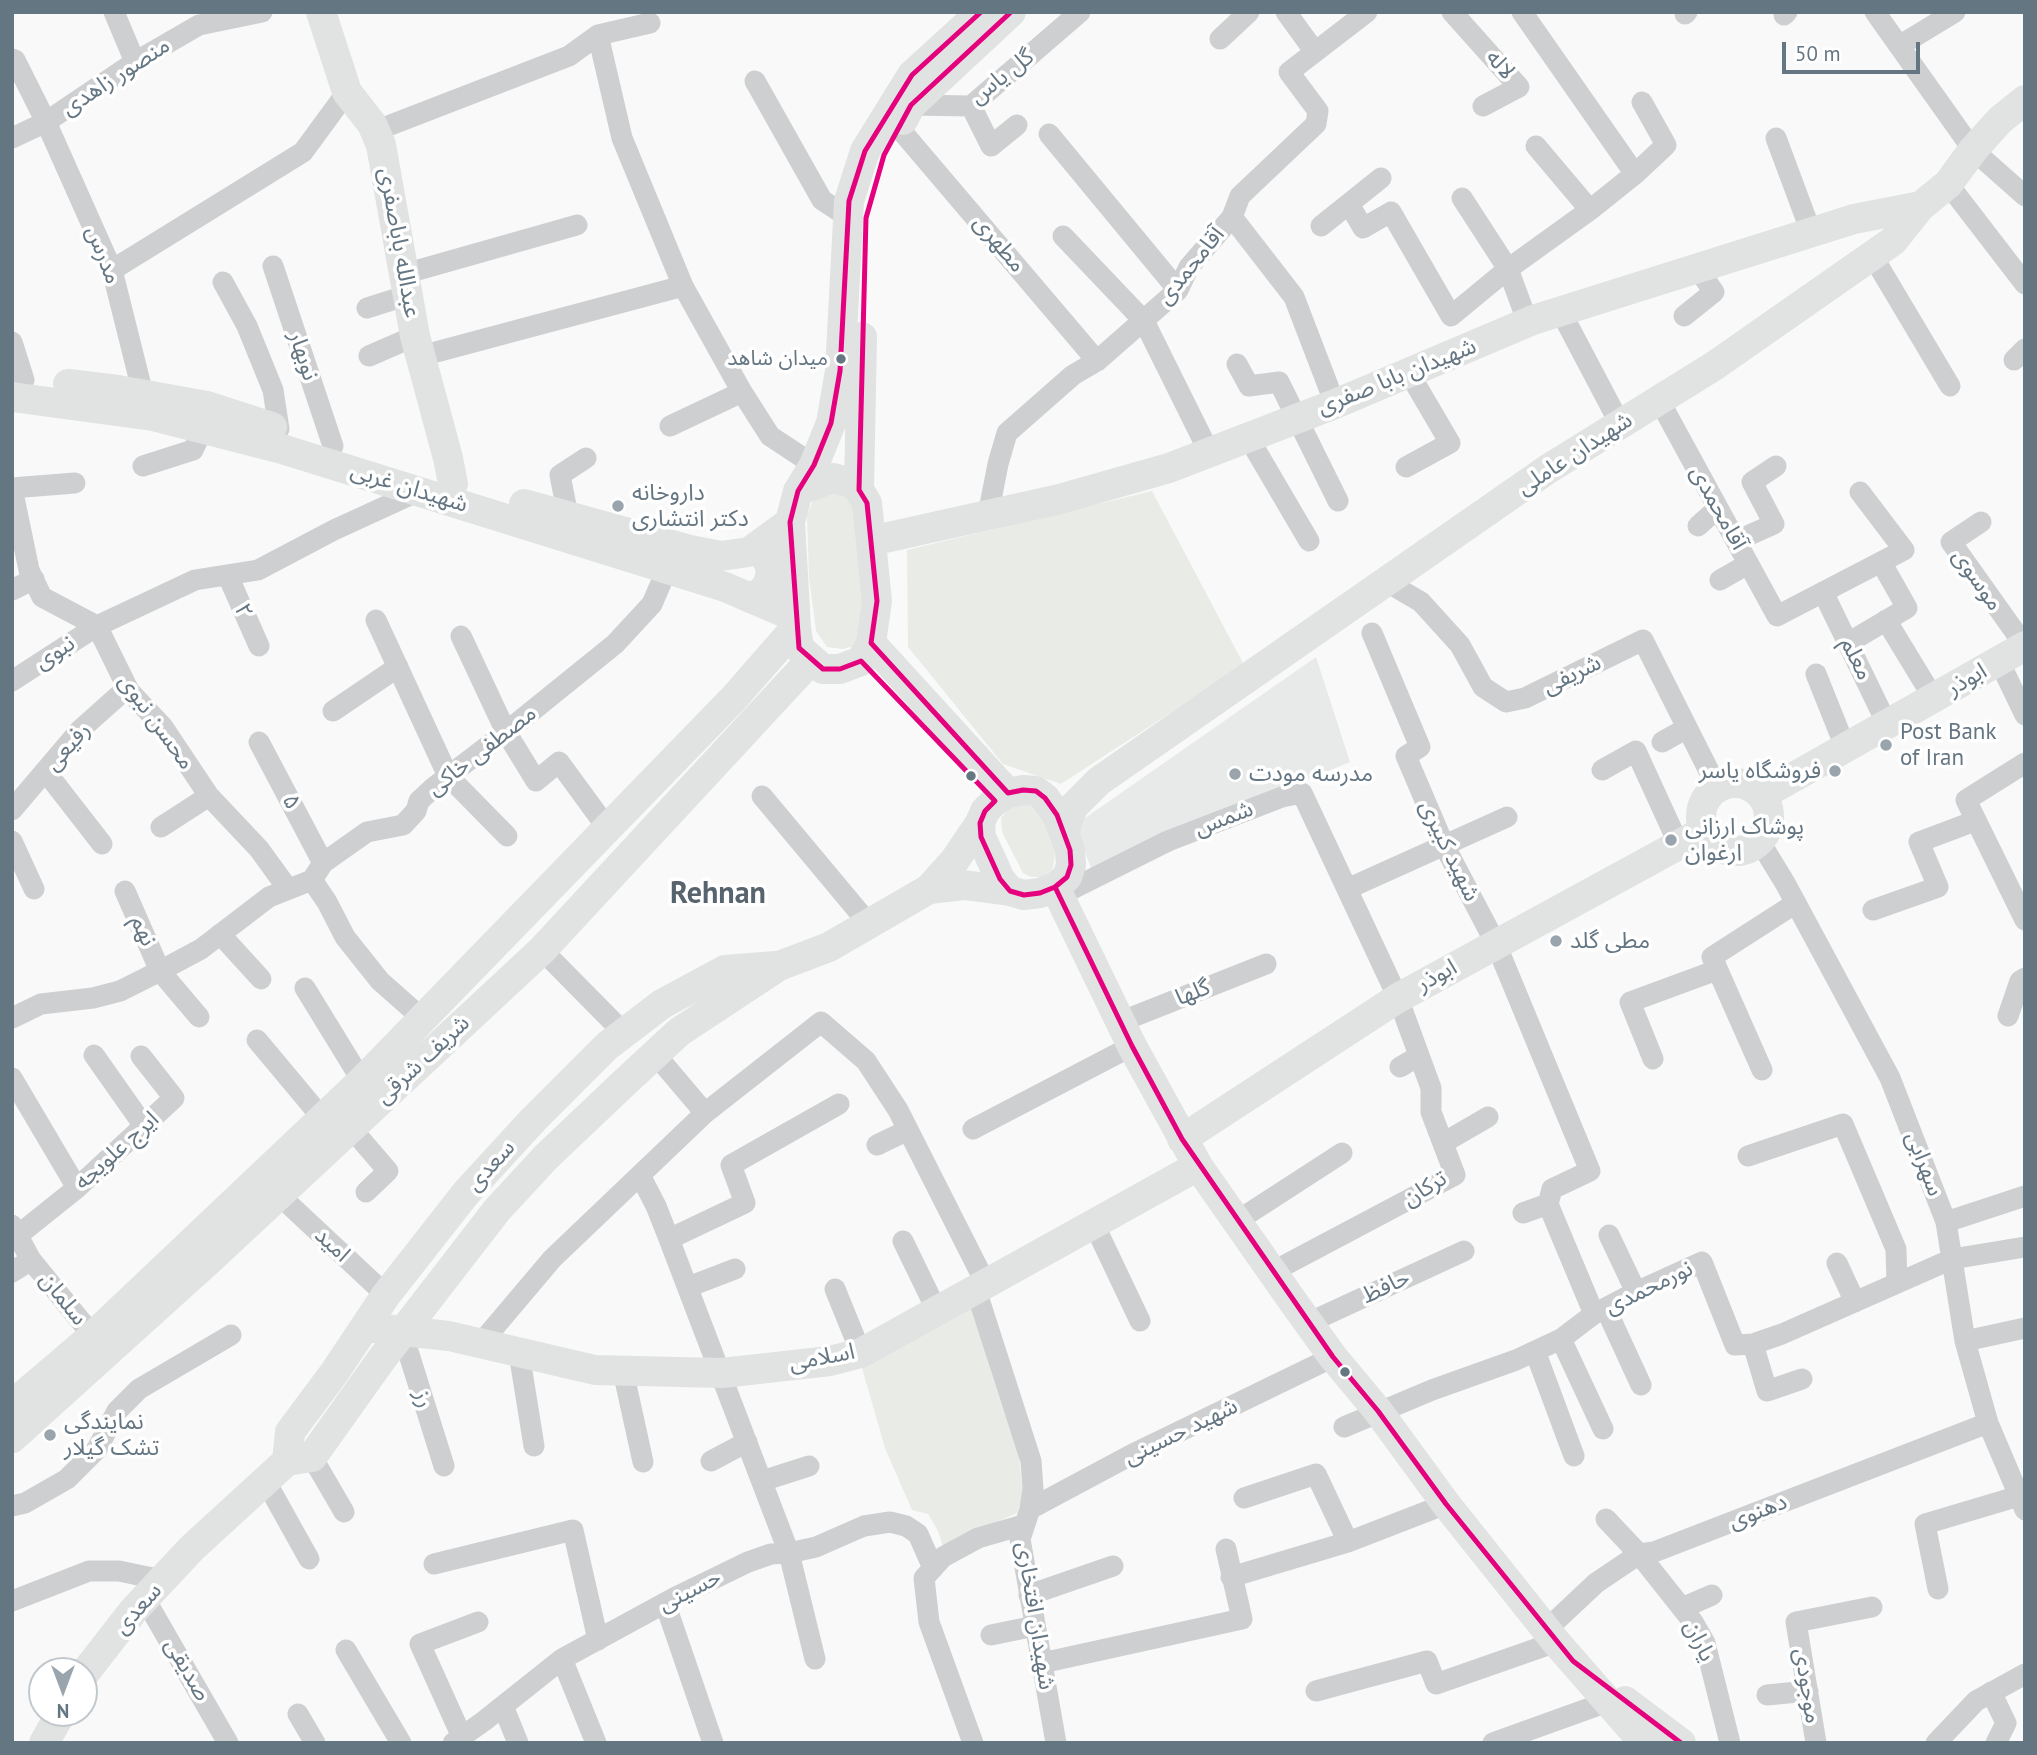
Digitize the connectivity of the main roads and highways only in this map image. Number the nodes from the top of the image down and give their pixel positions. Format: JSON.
{"nodes":[{"id":1,"x":321,"y":12,"type":"edge"},
{"id":2,"x":981,"y":12,"type":"edge"},
{"id":3,"x":1011,"y":12,"type":"edge"},
{"id":4,"x":2025,"y":100,"type":"edge"},
{"id":5,"x":1921,"y":206,"type":"junction"},
{"id":6,"x":16,"y":385,"type":"edge"},
{"id":7,"x":846,"y":421,"type":"junction"},
{"id":8,"x":453,"y":484,"type":"junction"},
{"id":9,"x":859,"y":490,"type":"junction"},
{"id":10,"x":798,"y":491,"type":"junction"},
{"id":11,"x":789,"y":522,"type":"junction"},
{"id":12,"x":871,"y":541,"type":"junction"},
{"id":13,"x":755,"y":549,"type":"junction"},
{"id":14,"x":750,"y":598,"type":"junction"},
{"id":15,"x":795,"y":622,"type":"junction"},
{"id":16,"x":2025,"y":646,"type":"edge"},
{"id":17,"x":866,"y":652,"type":"junction"},
{"id":18,"x":811,"y":660,"type":"junction"},
{"id":19,"x":1099,"y":781,"type":"junction"},
{"id":20,"x":1762,"y":795,"type":"junction"},
{"id":21,"x":1005,"y":802,"type":"junction"},
{"id":22,"x":1065,"y":836,"type":"junction"},
{"id":23,"x":1691,"y":838,"type":"junction"},
{"id":24,"x":929,"y":889,"type":"junction"},
{"id":25,"x":1010,"y":891,"type":"junction"},
{"id":26,"x":1057,"y":891,"type":"junction"},
{"id":27,"x":779,"y":965,"type":"junction"},
{"id":28,"x":624,"y":1033,"type":"junction"},
{"id":29,"x":655,"y":1054,"type":"junction"},
{"id":30,"x":337,"y":1123,"type":"junction"},
{"id":31,"x":1182,"y":1139,"type":"junction"},
{"id":32,"x":1199,"y":1166,"type":"junction"},
{"id":33,"x":365,"y":1327,"type":"junction"},
{"id":34,"x":402,"y":1332,"type":"junction"},
{"id":35,"x":12,"y":1405,"type":"edge"},
{"id":36,"x":12,"y":1438,"type":"edge"},
{"id":37,"x":288,"y":1466,"type":"junction"},
{"id":38,"x":1559,"y":1644,"type":"junction"},
{"id":39,"x":98,"y":1657,"type":"edge"},
{"id":40,"x":53,"y":1727,"type":"edge"},
{"id":41,"x":44,"y":1743,"type":"edge"},
{"id":42,"x":1644,"y":1743,"type":"edge"},
{"id":43,"x":1681,"y":1743,"type":"edge"}],
"edges":[{"from":1,"to":8,"type":"main road","name":"عبدالله باباصفری"},
{"from":2,"to":7,"type":"main road"},
{"from":3,"to":7,"type":"main road"},
{"from":4,"to":5,"type":"main road","name":"شهیدان عاملی"},
{"from":5,"to":12,"type":"main road","name":"شهیدان بابا صفری"},
{"from":5,"to":19,"type":"main road","name":"شهیدان عاملی"},
{"from":6,"to":8,"type":"main road","name":"شهیدان غربی"},
{"from":6,"to":14,"type":"main road","name":"شهیدان غربی"},
{"from":7,"to":9,"type":"main road"},
{"from":7,"to":10,"type":"main road"},
{"from":8,"to":13,"type":"main road","name":"شهیدان غربی"},
{"from":9,"to":10,"type":"main road"},
{"from":9,"to":12,"type":"main road"},
{"from":10,"to":11,"type":"main road"},
{"from":11,"to":13,"type":"main road","name":"شهیدان غربی"},
{"from":11,"to":15,"type":"main road"},
{"from":12,"to":17,"type":"main road"},
{"from":13,"to":14,"type":"main road"},
{"from":14,"to":15,"type":"main road","name":"شهیدان غربی"},
{"from":15,"to":18,"type":"main road"},
{"from":15,"to":30,"type":"main road","name":"شریف شرقی"},
{"from":16,"to":20,"type":"main road","name":"ابوذر"},
{"from":17,"to":18,"type":"main road"},
{"from":17,"to":21,"type":"main road"},
{"from":18,"to":30,"type":"main road","name":"شریف شرقی"},
{"from":19,"to":21,"type":"main road","name":"شهیدان عاملی"},
{"from":19,"to":22,"type":"main road","name":"شهیدان عاملی"},
{"from":20,"to":23,"type":"main road"},
{"from":20,"to":23,"type":"main road"},
{"from":21,"to":22,"type":"main road"},
{"from":21,"to":24,"type":"main road"},
{"from":21,"to":25,"type":"main road"},
{"from":22,"to":26,"type":"main road"},
{"from":23,"to":31,"type":"main road","name":"ابوذر"},
{"from":24,"to":25,"type":"main road"},
{"from":24,"to":27,"type":"main road","name":"سعدی"},
{"from":25,"to":26,"type":"main road"},
{"from":26,"to":31,"type":"main road"},
{"from":27,"to":28,"type":"main road","name":"سعدی"},
{"from":27,"to":29,"type":"main road","name":"سعدی"},
{"from":28,"to":29,"type":"main road"},
{"from":28,"to":33,"type":"main road","name":"سعدی"},
{"from":29,"to":34,"type":"main road","name":"سعدی"},
{"from":30,"to":35,"type":"main road","name":"شریف شرقی"},
{"from":30,"to":36,"type":"main road","name":"شریف شرقی"},
{"from":31,"to":32,"type":"main road"},
{"from":32,"to":34,"type":"main road","name":"اسلامی"},
{"from":32,"to":38,"type":"main road"},
{"from":33,"to":34,"type":"main road","name":"اسلامی"},
{"from":33,"to":37,"type":"main road","name":"سعدی"},
{"from":34,"to":37,"type":"main road","name":"سعدی"},
{"from":37,"to":39,"type":"main road","name":"سعدی"},
{"from":38,"to":42,"type":"main road"},
{"from":38,"to":43,"type":"main road"},
{"from":40,"to":41,"type":"main road"}]}
